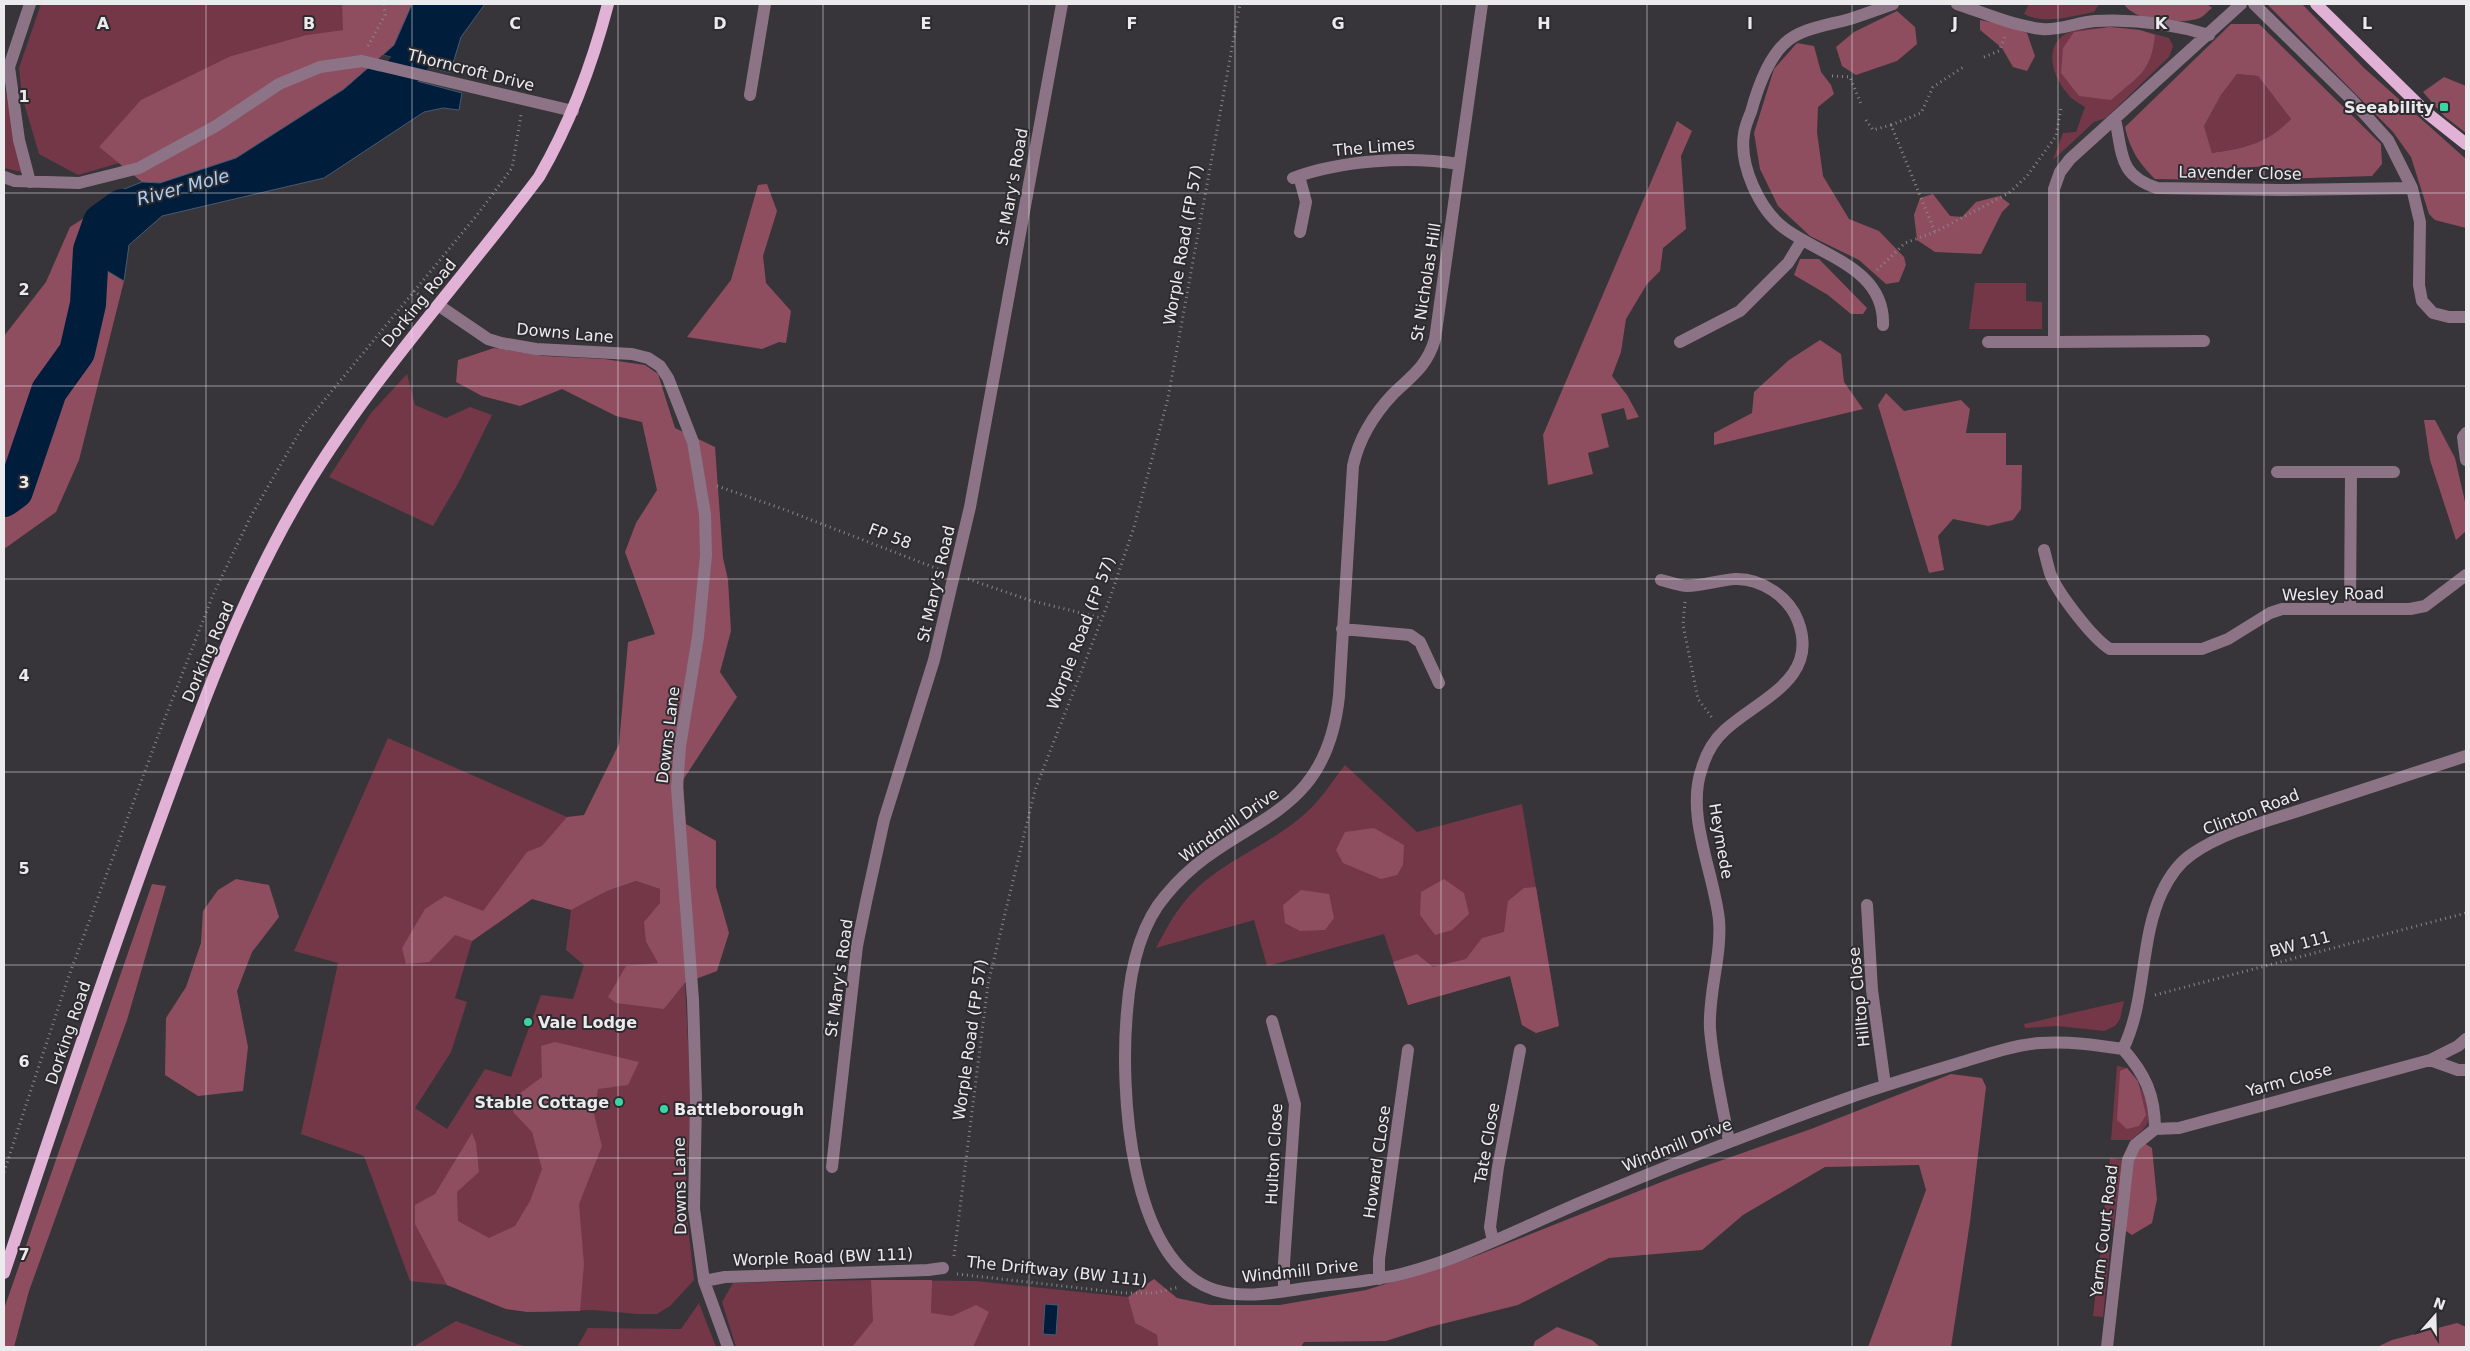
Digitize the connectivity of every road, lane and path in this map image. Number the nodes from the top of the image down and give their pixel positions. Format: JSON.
{"nodes":[{"id":1,"x":30,"y":4,"type":"edge"},
{"id":2,"x":384,"y":4,"type":"edge"},
{"id":3,"x":608,"y":4,"type":"edge"},
{"id":4,"x":765,"y":4,"type":"edge"},
{"id":5,"x":1062,"y":4,"type":"edge"},
{"id":6,"x":1240,"y":4,"type":"edge"},
{"id":7,"x":1482,"y":4,"type":"edge"},
{"id":8,"x":1893,"y":4,"type":"edge"},
{"id":9,"x":1957,"y":4,"type":"edge"},
{"id":10,"x":2241,"y":4,"type":"edge"},
{"id":11,"x":2254,"y":4,"type":"edge"},
{"id":12,"x":2316,"y":4,"type":"edge"},
{"id":13,"x":2011,"y":22,"type":"junction"},
{"id":14,"x":2209,"y":35,"type":"junction"},
{"id":15,"x":1984,"y":57,"type":"dead end"},
{"id":16,"x":362,"y":61,"type":"junction"},
{"id":17,"x":1965,"y":66,"type":"dead end"},
{"id":18,"x":1832,"y":76,"type":"dead end"},
{"id":19,"x":750,"y":95,"type":"dead end"},
{"id":20,"x":1861,"y":104,"type":"dead end"},
{"id":21,"x":2061,"y":108,"type":"dead end"},
{"id":22,"x":573,"y":111,"type":"junction"},
{"id":23,"x":2115,"y":119,"type":"junction"},
{"id":24,"x":1866,"y":120,"type":"dead end"},
{"id":25,"x":1891,"y":125,"type":"junction"},
{"id":26,"x":2466,"y":144,"type":"edge"},
{"id":27,"x":1459,"y":164,"type":"junction"},
{"id":28,"x":4,"y":177,"type":"edge"},
{"id":29,"x":30,"y":182,"type":"junction"},
{"id":30,"x":2412,"y":188,"type":"junction"},
{"id":31,"x":1300,"y":232,"type":"dead end"},
{"id":32,"x":1935,"y":232,"type":"junction"},
{"id":33,"x":1802,"y":240,"type":"junction"},
{"id":34,"x":1867,"y":281,"type":"junction"},
{"id":35,"x":438,"y":306,"type":"junction"},
{"id":36,"x":2466,"y":316,"type":"edge"},
{"id":37,"x":1883,"y":325,"type":"dead end"},
{"id":38,"x":2204,"y":341,"type":"dead end"},
{"id":39,"x":1680,"y":342,"type":"dead end"},
{"id":40,"x":1988,"y":342,"type":"dead end"},
{"id":41,"x":2054,"y":342,"type":"junction"},
{"id":42,"x":2466,"y":433,"type":"edge"},
{"id":43,"x":2466,"y":460,"type":"edge"},
{"id":44,"x":2277,"y":472,"type":"dead end"},
{"id":45,"x":2351,"y":472,"type":"junction"},
{"id":46,"x":2394,"y":472,"type":"dead end"},
{"id":47,"x":700,"y":480,"type":"junction"},
{"id":48,"x":2044,"y":550,"type":"dead end"},
{"id":49,"x":2466,"y":575,"type":"edge"},
{"id":50,"x":955,"y":576,"type":"junction"},
{"id":51,"x":1661,"y":580,"type":"dead end"},
{"id":52,"x":1686,"y":586,"type":"junction"},
{"id":53,"x":2350,"y":608,"type":"junction"},
{"id":54,"x":1101,"y":618,"type":"junction"},
{"id":55,"x":1342,"y":629,"type":"junction"},
{"id":56,"x":1439,"y":683,"type":"dead end"},
{"id":57,"x":1723,"y":732,"type":"junction"},
{"id":58,"x":2466,"y":756,"type":"edge"},
{"id":59,"x":1867,"y":905,"type":"dead end"},
{"id":60,"x":2466,"y":913,"type":"edge"},
{"id":61,"x":2139,"y":998,"type":"junction"},
{"id":62,"x":1272,"y":1021,"type":"dead end"},
{"id":63,"x":2466,"y":1039,"type":"edge"},
{"id":64,"x":2123,"y":1049,"type":"junction"},
{"id":65,"x":1408,"y":1050,"type":"dead end"},
{"id":66,"x":1520,"y":1050,"type":"dead end"},
{"id":67,"x":2430,"y":1060,"type":"junction"},
{"id":68,"x":2466,"y":1070,"type":"edge"},
{"id":69,"x":1886,"y":1085,"type":"junction"},
{"id":70,"x":2156,"y":1129,"type":"junction"},
{"id":71,"x":1729,"y":1141,"type":"junction"},
{"id":72,"x":832,"y":1168,"type":"dead end"},
{"id":73,"x":1493,"y":1241,"type":"junction"},
{"id":74,"x":943,"y":1268,"type":"junction"},
{"id":75,"x":4,"y":1273,"type":"edge"},
{"id":76,"x":1379,"y":1279,"type":"junction"},
{"id":77,"x":704,"y":1281,"type":"junction"},
{"id":78,"x":1198,"y":1282,"type":"junction"},
{"id":79,"x":1284,"y":1291,"type":"junction"},
{"id":80,"x":728,"y":1347,"type":"edge"},
{"id":81,"x":2107,"y":1347,"type":"edge"}],
"edges":[{"from":1,"to":29,"type":"street"},
{"from":2,"to":16,"type":"path"},
{"from":3,"to":22,"type":"main road","name":"Dorking Road"},
{"from":4,"to":19,"type":"street"},
{"from":5,"to":50,"type":"street","name":"St Mary's Road"},
{"from":6,"to":54,"type":"path","name":"Worple Road (FP 57)"},
{"from":7,"to":27,"type":"street","name":"St Nicholas Hill"},
{"from":8,"to":33,"type":"street"},
{"from":9,"to":13,"type":"street"},
{"from":10,"to":14,"type":"street"},
{"from":11,"to":30,"type":"street"},
{"from":12,"to":26,"type":"main road"},
{"from":13,"to":14,"type":"street"},
{"from":13,"to":15,"type":"path"},
{"from":14,"to":23,"type":"street"},
{"from":16,"to":22,"type":"street","name":"Thorncroft Drive"},
{"from":16,"to":29,"type":"street"},
{"from":17,"to":25,"type":"path"},
{"from":18,"to":20,"type":"path"},
{"from":21,"to":32,"type":"path"},
{"from":22,"to":35,"type":"main road","name":"Dorking Road"},
{"from":23,"to":30,"type":"street","name":"Lavender Close"},
{"from":23,"to":41,"type":"street"},
{"from":24,"to":25,"type":"path"},
{"from":25,"to":32,"type":"path"},
{"from":27,"to":31,"type":"street","name":"The Limes"},
{"from":27,"to":55,"type":"street","name":"St Nicholas Hill"},
{"from":28,"to":29,"type":"street"},
{"from":30,"to":36,"type":"street"},
{"from":32,"to":34,"type":"path"},
{"from":33,"to":34,"type":"street"},
{"from":33,"to":39,"type":"street"},
{"from":34,"to":37,"type":"street"},
{"from":35,"to":47,"type":"street","name":"Downs Lane"},
{"from":35,"to":75,"type":"main road","name":"Dorking Road"},
{"from":38,"to":41,"type":"street"},
{"from":40,"to":41,"type":"street"},
{"from":42,"to":43,"type":"street"},
{"from":44,"to":45,"type":"street"},
{"from":45,"to":46,"type":"street"},
{"from":45,"to":53,"type":"street"},
{"from":47,"to":50,"type":"path","name":"FP 58"},
{"from":47,"to":77,"type":"street","name":"Downs Lane"},
{"from":48,"to":53,"type":"street","name":"Wesley Road"},
{"from":49,"to":53,"type":"street","name":"Wesley Road"},
{"from":50,"to":54,"type":"path","name":"FP 58"},
{"from":50,"to":72,"type":"street","name":"St Mary's Road"},
{"from":51,"to":52,"type":"street","name":"Heymede"},
{"from":52,"to":57,"type":"path"},
{"from":52,"to":57,"type":"street","name":"Heymede"},
{"from":54,"to":74,"type":"path","name":"Worple Road (FP 57)"},
{"from":55,"to":56,"type":"street"},
{"from":55,"to":78,"type":"street","name":"Windmill Drive"},
{"from":57,"to":71,"type":"street","name":"Heymede"},
{"from":58,"to":61,"type":"street","name":"Clinton Road"},
{"from":59,"to":69,"type":"street","name":"Hilltop Close"},
{"from":60,"to":61,"type":"path","name":"BW 111"},
{"from":61,"to":64,"type":"street","name":"Clinton Road"},
{"from":62,"to":79,"type":"street","name":"Hulton Close"},
{"from":63,"to":67,"type":"street","name":"Yarm Close"},
{"from":64,"to":69,"type":"street","name":"Windmill Drive"},
{"from":64,"to":70,"type":"street"},
{"from":65,"to":76,"type":"street","name":"Howard CLose"},
{"from":66,"to":73,"type":"street","name":"Tate Close"},
{"from":67,"to":68,"type":"street"},
{"from":67,"to":70,"type":"street","name":"Yarm Close"},
{"from":69,"to":71,"type":"street","name":"Windmill Drive"},
{"from":70,"to":81,"type":"street","name":"Yarm Court Road"},
{"from":71,"to":73,"type":"street","name":"Windmill Drive"},
{"from":73,"to":76,"type":"street","name":"Windmill Drive"},
{"from":74,"to":77,"type":"street","name":"Worple Road (BW 111)"},
{"from":74,"to":78,"type":"path","name":"The Driftway (BW 111)"},
{"from":76,"to":79,"type":"street","name":"Windmill Drive"},
{"from":77,"to":80,"type":"street","name":"Downs Lane"},
{"from":78,"to":79,"type":"street","name":"Windmill Drive"}]}
